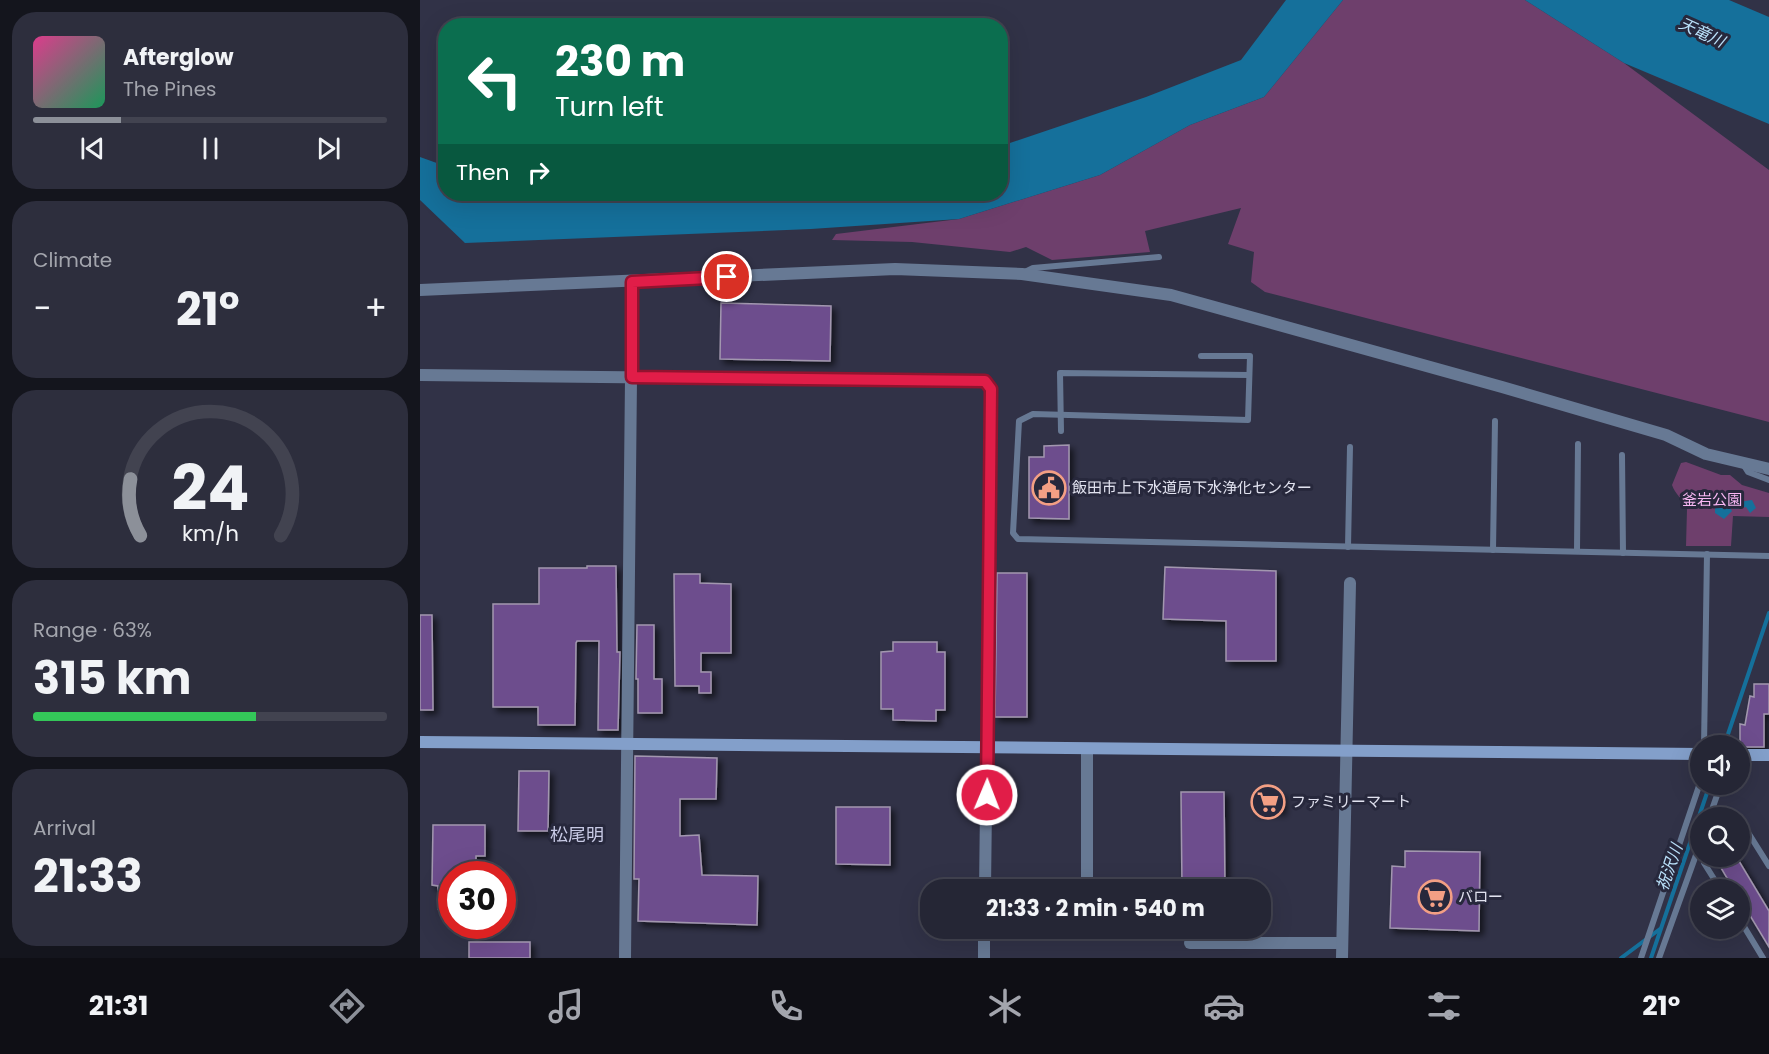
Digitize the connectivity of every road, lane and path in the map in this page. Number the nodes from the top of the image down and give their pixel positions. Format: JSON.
{"nodes":[{"id":1,"x":1160,"y":257,"type":"dead end"},
{"id":2,"x":1022,"y":274,"type":"junction"},
{"id":3,"x":632,"y":282,"type":"junction"},
{"id":4,"x":420,"y":290,"type":"edge"},
{"id":5,"x":1201,"y":356,"type":"dead end"},
{"id":6,"x":420,"y":375,"type":"edge"},
{"id":7,"x":1249,"y":375,"type":"junction"},
{"id":8,"x":632,"y":377,"type":"junction"},
{"id":9,"x":1061,"y":415,"type":"junction"},
{"id":10,"x":1495,"y":421,"type":"dead end"},
{"id":11,"x":1061,"y":431,"type":"dead end"},
{"id":12,"x":1578,"y":444,"type":"dead end"},
{"id":13,"x":1350,"y":447,"type":"dead end"},
{"id":14,"x":1622,"y":455,"type":"dead end"},
{"id":15,"x":1741,"y":461,"type":"junction"},
{"id":16,"x":1769,"y":469,"type":"edge"},
{"id":17,"x":1769,"y":480,"type":"edge"},
{"id":18,"x":1348,"y":547,"type":"junction"},
{"id":19,"x":1493,"y":550,"type":"junction"},
{"id":20,"x":1577,"y":552,"type":"junction"},
{"id":21,"x":1623,"y":553,"type":"junction"},
{"id":22,"x":1707,"y":554,"type":"junction"},
{"id":23,"x":1769,"y":556,"type":"edge"},
{"id":24,"x":1350,"y":583,"type":"dead end"},
{"id":25,"x":1704,"y":735,"type":"edge"},
{"id":26,"x":420,"y":742,"type":"edge"},
{"id":27,"x":627,"y":743,"type":"junction"},
{"id":28,"x":987,"y":748,"type":"junction"},
{"id":29,"x":1087,"y":749,"type":"junction"},
{"id":30,"x":1345,"y":751,"type":"junction"},
{"id":31,"x":1690,"y":754,"type":"edge"},
{"id":32,"x":1750,"y":755,"type":"edge"},
{"id":33,"x":1769,"y":755,"type":"edge"},
{"id":34,"x":1696,"y":795,"type":"edge"},
{"id":35,"x":1750,"y":836,"type":"edge"},
{"id":36,"x":1769,"y":866,"type":"edge"},
{"id":37,"x":1692,"y":867,"type":"edge"},
{"id":38,"x":985,"y":879,"type":"edge"},
{"id":39,"x":1087,"y":879,"type":"edge"},
{"id":40,"x":1750,"y":937,"type":"edge"},
{"id":41,"x":984,"y":939,"type":"edge"},
{"id":42,"x":1190,"y":943,"type":"dead end"},
{"id":43,"x":1342,"y":943,"type":"junction"},
{"id":44,"x":625,"y":958,"type":"edge"},
{"id":45,"x":984,"y":958,"type":"edge"},
{"id":46,"x":1342,"y":958,"type":"edge"},
{"id":47,"x":1641,"y":958,"type":"edge"},
{"id":48,"x":1659,"y":958,"type":"edge"},
{"id":49,"x":1763,"y":958,"type":"edge"}],
"edges":[{"from":1,"to":2,"type":"lane"},
{"from":2,"to":3,"type":"street"},
{"from":2,"to":15,"type":"street"},
{"from":3,"to":4,"type":"street"},
{"from":3,"to":8,"type":"street"},
{"from":5,"to":7,"type":"lane"},
{"from":6,"to":8,"type":"street"},
{"from":7,"to":9,"type":"lane"},
{"from":7,"to":9,"type":"lane"},
{"from":8,"to":27,"type":"street"},
{"from":8,"to":28,"type":"street"},
{"from":9,"to":11,"type":"lane"},
{"from":9,"to":18,"type":"lane"},
{"from":10,"to":19,"type":"lane"},
{"from":12,"to":20,"type":"lane"},
{"from":13,"to":18,"type":"lane"},
{"from":14,"to":21,"type":"lane"},
{"from":15,"to":16,"type":"street"},
{"from":15,"to":17,"type":"lane"},
{"from":18,"to":19,"type":"lane"},
{"from":19,"to":20,"type":"lane"},
{"from":20,"to":21,"type":"lane"},
{"from":21,"to":22,"type":"lane"},
{"from":22,"to":23,"type":"lane"},
{"from":22,"to":25,"type":"lane"},
{"from":24,"to":30,"type":"street"},
{"from":26,"to":27,"type":"street"},
{"from":27,"to":28,"type":"street"},
{"from":27,"to":44,"type":"street"},
{"from":28,"to":29,"type":"street"},
{"from":28,"to":38,"type":"street"},
{"from":29,"to":30,"type":"street"},
{"from":29,"to":39,"type":"street"},
{"from":30,"to":31,"type":"street"},
{"from":30,"to":43,"type":"street"},
{"from":32,"to":33,"type":"street"},
{"from":34,"to":47,"type":"lane"},
{"from":35,"to":36,"type":"lane"},
{"from":37,"to":48,"type":"lane"},
{"from":40,"to":49,"type":"lane"},
{"from":41,"to":45,"type":"street"},
{"from":42,"to":43,"type":"street"},
{"from":43,"to":46,"type":"street"}]}
